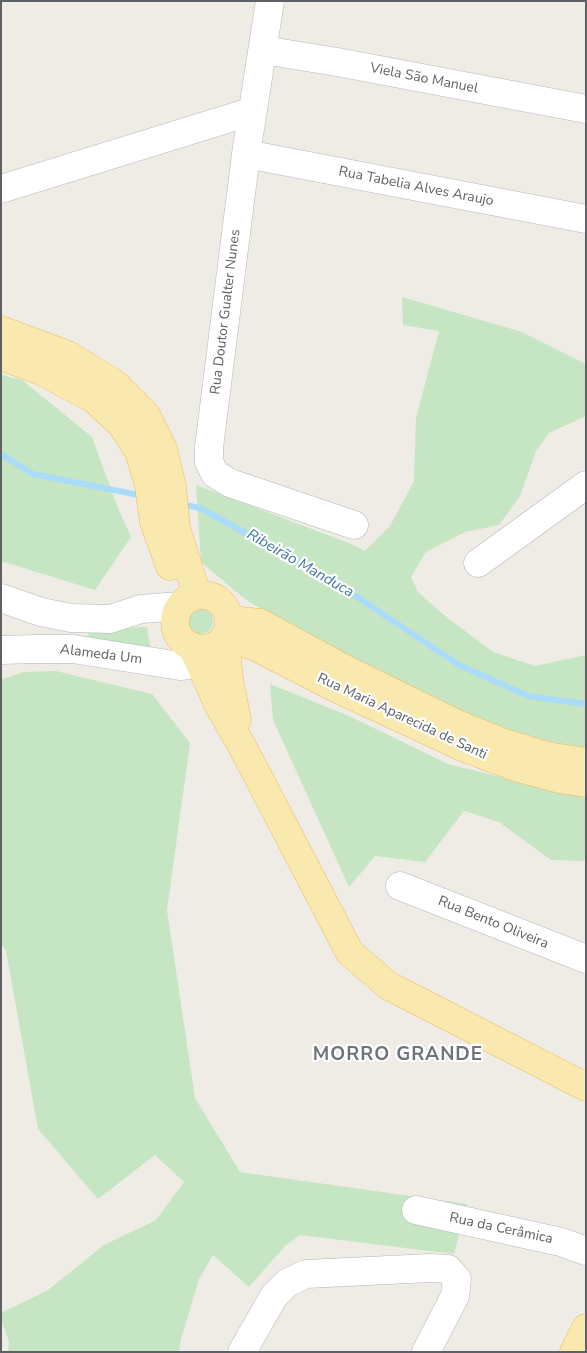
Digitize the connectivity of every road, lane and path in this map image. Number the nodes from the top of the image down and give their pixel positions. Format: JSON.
{"nodes":[{"id":1,"x":270,"y":1,"type":"edge"},
{"id":2,"x":263,"y":50,"type":"junction"},
{"id":3,"x":586,"y":109,"type":"edge"},
{"id":4,"x":253,"y":111,"type":"junction"},
{"id":5,"x":246,"y":154,"type":"junction"},
{"id":6,"x":1,"y":189,"type":"edge"},
{"id":7,"x":586,"y":218,"type":"edge"},
{"id":8,"x":1,"y":330,"type":"edge"},
{"id":9,"x":1,"y":356,"type":"edge"},
{"id":10,"x":586,"y":485,"type":"edge"},
{"id":11,"x":161,"y":486,"type":"junction"},
{"id":12,"x":354,"y":525,"type":"dead end"},
{"id":13,"x":478,"y":563,"type":"dead end"},
{"id":14,"x":1,"y":598,"type":"edge"},
{"id":15,"x":187,"y":601,"type":"junction"},
{"id":16,"x":226,"y":629,"type":"junction"},
{"id":17,"x":1,"y":650,"type":"edge"},
{"id":18,"x":196,"y":655,"type":"junction"},
{"id":19,"x":278,"y":658,"type":"junction"},
{"id":20,"x":232,"y":696,"type":"junction"},
{"id":21,"x":242,"y":746,"type":"junction"},
{"id":22,"x":586,"y":762,"type":"edge"},
{"id":23,"x":586,"y":782,"type":"edge"},
{"id":24,"x":400,"y":886,"type":"dead end"},
{"id":25,"x":586,"y":959,"type":"edge"},
{"id":26,"x":586,"y":1087,"type":"edge"},
{"id":27,"x":416,"y":1210,"type":"dead end"},
{"id":28,"x":586,"y":1251,"type":"edge"},
{"id":29,"x":586,"y":1328,"type":"edge"},
{"id":30,"x":242,"y":1352,"type":"edge"},
{"id":31,"x":426,"y":1352,"type":"edge"},
{"id":32,"x":574,"y":1352,"type":"edge"}],
"edges":[{"from":1,"to":2,"type":"street","name":"Rua Doutor Gualter Nunes"},
{"from":2,"to":3,"type":"street","name":"Viela São Manuel"},
{"from":2,"to":4,"type":"street","name":"Rua Doutor Gualter Nunes"},
{"from":4,"to":5,"type":"street","name":"Rua Doutor Gualter Nunes"},
{"from":4,"to":6,"type":"street"},
{"from":5,"to":7,"type":"street","name":"Rua Tabelia Alves Araujo"},
{"from":5,"to":12,"type":"street","name":"Rua Doutor Gualter Nunes"},
{"from":8,"to":11,"type":"main road"},
{"from":9,"to":11,"type":"main road"},
{"from":10,"to":13,"type":"street"},
{"from":11,"to":15,"type":"main road"},
{"from":14,"to":15,"type":"street"},
{"from":15,"to":16,"type":"main road"},
{"from":15,"to":18,"type":"main road"},
{"from":16,"to":18,"type":"main road"},
{"from":16,"to":19,"type":"main road","name":"Rua Maria Aparecida de Santi"},
{"from":16,"to":20,"type":"main road"},
{"from":16,"to":22,"type":"main road","name":"Rua Maria Aparecida de Santi"},
{"from":17,"to":18,"type":"street","name":"Alameda Um"},
{"from":18,"to":21,"type":"main road"},
{"from":19,"to":20,"type":"main road"},
{"from":19,"to":23,"type":"main road","name":"Rua Maria Aparecida de Santi"},
{"from":20,"to":21,"type":"main road"},
{"from":21,"to":26,"type":"main road"},
{"from":24,"to":25,"type":"street","name":"Rua Bento Oliveira"},
{"from":27,"to":28,"type":"street","name":"Rua da Cerâmica"},
{"from":29,"to":32,"type":"main road"},
{"from":30,"to":31,"type":"street"}]}
